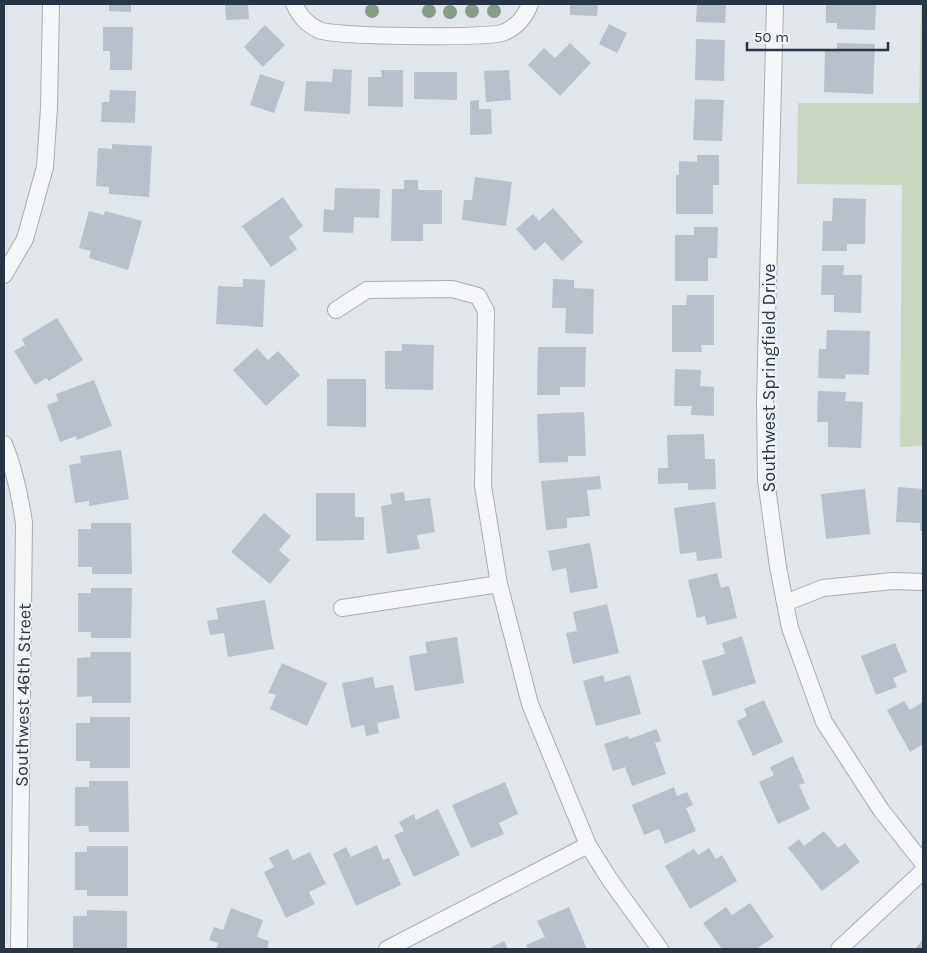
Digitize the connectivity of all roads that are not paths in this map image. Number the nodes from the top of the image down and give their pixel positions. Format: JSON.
{"nodes":[{"id":1,"x":51,"y":4,"type":"edge"},
{"id":2,"x":294,"y":4,"type":"edge"},
{"id":3,"x":530,"y":4,"type":"edge"},
{"id":4,"x":775,"y":4,"type":"edge"},
{"id":5,"x":4,"y":274,"type":"edge"},
{"id":6,"x":336,"y":310,"type":"dead end"},
{"id":7,"x":4,"y":444,"type":"edge"},
{"id":8,"x":923,"y":582,"type":"edge"},
{"id":9,"x":499,"y":584,"type":"junction"},
{"id":10,"x":785,"y":604,"type":"junction"},
{"id":11,"x":342,"y":608,"type":"dead end"},
{"id":12,"x":588,"y":845,"type":"junction"},
{"id":13,"x":923,"y":863,"type":"edge"},
{"id":14,"x":923,"y":870,"type":"edge"},
{"id":15,"x":20,"y":949,"type":"edge"},
{"id":16,"x":387,"y":949,"type":"edge"},
{"id":17,"x":660,"y":949,"type":"edge"},
{"id":18,"x":839,"y":949,"type":"edge"}],
"edges":[{"from":1,"to":5,"type":"street"},
{"from":2,"to":3,"type":"street"},
{"from":4,"to":10,"type":"street","name":"Southwest Springfield Drive"},
{"from":6,"to":9,"type":"street"},
{"from":7,"to":15,"type":"street","name":"Southwest 46th Street"},
{"from":8,"to":10,"type":"street"},
{"from":9,"to":11,"type":"street"},
{"from":9,"to":12,"type":"street"},
{"from":10,"to":13,"type":"street","name":"Southwest Springfield Drive"},
{"from":12,"to":16,"type":"street"},
{"from":12,"to":17,"type":"street"},
{"from":14,"to":18,"type":"street"}]}
